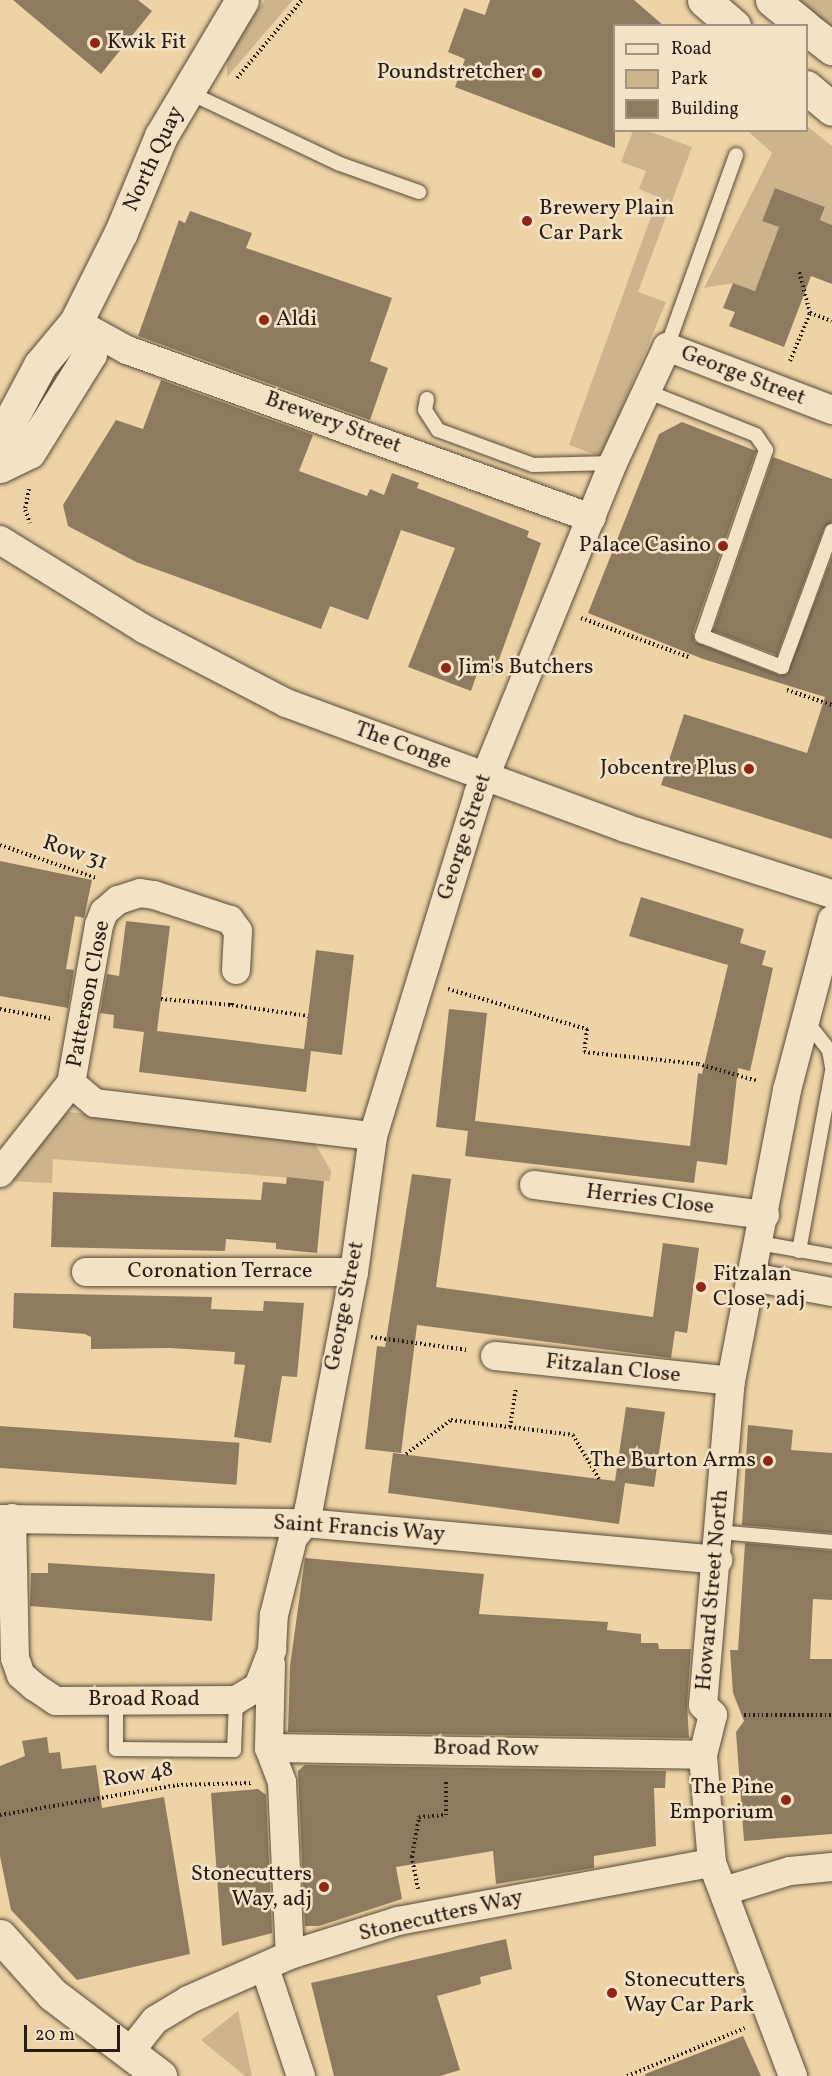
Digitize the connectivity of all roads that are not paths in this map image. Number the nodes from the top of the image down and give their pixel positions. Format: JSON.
{"nodes":[{"id":1,"x":242,"y":0,"type":"edge"},
{"id":2,"x":704,"y":0,"type":"edge"},
{"id":3,"x":772,"y":0,"type":"edge"},
{"id":4,"x":732,"y":24,"type":"edge"},
{"id":5,"x":801,"y":24,"type":"edge"},
{"id":6,"x":808,"y":29,"type":"edge"},
{"id":7,"x":832,"y":48,"type":"edge"},
{"id":8,"x":808,"y":88,"type":"edge"},
{"id":9,"x":186,"y":91,"type":"junction"},
{"id":10,"x":832,"y":109,"type":"edge"},
{"id":11,"x":736,"y":155,"type":"dead end"},
{"id":12,"x":419,"y":192,"type":"dead end"},
{"id":13,"x":76,"y":322,"type":"junction"},
{"id":14,"x":666,"y":347,"type":"junction"},
{"id":15,"x":646,"y":391,"type":"junction"},
{"id":16,"x":427,"y":399,"type":"dead end"},
{"id":17,"x":832,"y":410,"type":"edge"},
{"id":18,"x":0,"y":440,"type":"edge"},
{"id":19,"x":613,"y":463,"type":"junction"},
{"id":20,"x":0,"y":466,"type":"edge"},
{"id":21,"x":592,"y":518,"type":"junction"},
{"id":22,"x":832,"y":531,"type":"edge"},
{"id":23,"x":0,"y":540,"type":"edge"},
{"id":24,"x":485,"y":776,"type":"junction"},
{"id":25,"x":832,"y":894,"type":"edge"},
{"id":26,"x":832,"y":920,"type":"edge"},
{"id":27,"x":236,"y":970,"type":"road end"},
{"id":28,"x":807,"y":1022,"type":"junction"},
{"id":29,"x":832,"y":1066,"type":"edge"},
{"id":30,"x":832,"y":1072,"type":"edge"},
{"id":31,"x":71,"y":1083,"type":"junction"},
{"id":32,"x":372,"y":1136,"type":"junction"},
{"id":33,"x":0,"y":1173,"type":"edge"},
{"id":34,"x":534,"y":1185,"type":"dead end"},
{"id":35,"x":765,"y":1215,"type":"junction"},
{"id":36,"x":759,"y":1244,"type":"junction"},
{"id":37,"x":799,"y":1251,"type":"junction"},
{"id":38,"x":832,"y":1256,"type":"edge"},
{"id":39,"x":86,"y":1272,"type":"dead end"},
{"id":40,"x":354,"y":1272,"type":"junction"},
{"id":41,"x":752,"y":1277,"type":"junction"},
{"id":42,"x":832,"y":1292,"type":"edge"},
{"id":43,"x":508,"y":1358,"type":"road end"},
{"id":44,"x":730,"y":1381,"type":"junction"},
{"id":45,"x":6,"y":1518,"type":"edge"},
{"id":46,"x":305,"y":1523,"type":"junction"},
{"id":47,"x":718,"y":1532,"type":"junction"},
{"id":48,"x":832,"y":1542,"type":"edge"},
{"id":49,"x":718,"y":1560,"type":"junction"},
{"id":50,"x":272,"y":1650,"type":"junction"},
{"id":51,"x":116,"y":1700,"type":"junction"},
{"id":52,"x":236,"y":1700,"type":"junction"},
{"id":53,"x":269,"y":1748,"type":"junction"},
{"id":54,"x":703,"y":1755,"type":"junction"},
{"id":55,"x":712,"y":1863,"type":"junction"},
{"id":56,"x":832,"y":1867,"type":"edge"},
{"id":57,"x":724,"y":1891,"type":"junction"},
{"id":58,"x":0,"y":1936,"type":"edge"},
{"id":59,"x":290,"y":1955,"type":"junction"},
{"id":60,"x":265,"y":1968,"type":"junction"},
{"id":61,"x":128,"y":2054,"type":"junction"},
{"id":62,"x":160,"y":2076,"type":"edge"},
{"id":63,"x":301,"y":2076,"type":"edge"},
{"id":64,"x":793,"y":2076,"type":"edge"}],
"edges":[{"from":1,"to":9,"type":"main road","name":"North Quay"},
{"from":2,"to":4,"type":"main road"},
{"from":3,"to":5,"type":"main road"},
{"from":6,"to":7,"type":"main road"},
{"from":8,"to":10,"type":"main road"},
{"from":9,"to":12,"type":"lane"},
{"from":9,"to":13,"type":"main road","name":"North Quay"},
{"from":11,"to":14,"type":"lane"},
{"from":13,"to":18,"type":"main road","name":"North Quay"},
{"from":13,"to":20,"type":"main road"},
{"from":13,"to":21,"type":"street","name":"Brewery Street"},
{"from":14,"to":15,"type":"street","name":"George Street"},
{"from":14,"to":17,"type":"street","name":"George Street"},
{"from":15,"to":19,"type":"street","name":"George Street"},
{"from":15,"to":22,"type":"lane"},
{"from":16,"to":19,"type":"lane"},
{"from":19,"to":21,"type":"street","name":"George Street"},
{"from":21,"to":24,"type":"street","name":"George Street"},
{"from":23,"to":24,"type":"street","name":"The Conge"},
{"from":24,"to":25,"type":"street","name":"The Conge"},
{"from":24,"to":32,"type":"street","name":"George Street"},
{"from":26,"to":28,"type":"street","name":"Howard Street North"},
{"from":27,"to":31,"type":"street","name":"Patterson Close"},
{"from":28,"to":29,"type":"lane"},
{"from":28,"to":35,"type":"street","name":"Howard Street North"},
{"from":30,"to":37,"type":"lane"},
{"from":31,"to":32,"type":"street","name":"Patterson Close"},
{"from":31,"to":33,"type":"street","name":"Patterson Close"},
{"from":32,"to":40,"type":"street","name":"George Street"},
{"from":34,"to":35,"type":"street","name":"Herries Close"},
{"from":35,"to":36,"type":"street","name":"Howard Street North"},
{"from":36,"to":37,"type":"lane"},
{"from":36,"to":41,"type":"street","name":"Howard Street North"},
{"from":37,"to":38,"type":"lane"},
{"from":39,"to":40,"type":"street","name":"Coronation Terrace"},
{"from":40,"to":46,"type":"street","name":"George Street"},
{"from":41,"to":42,"type":"street"},
{"from":41,"to":44,"type":"street","name":"Howard Street North"},
{"from":43,"to":44,"type":"street","name":"Fitzalan Close"},
{"from":44,"to":47,"type":"street","name":"Howard Street North"},
{"from":45,"to":46,"type":"street","name":"Saint Francis Way"},
{"from":45,"to":51,"type":"street","name":"Broad Road"},
{"from":46,"to":49,"type":"street","name":"Saint Francis Way"},
{"from":46,"to":50,"type":"street"},
{"from":47,"to":48,"type":"lane"},
{"from":47,"to":49,"type":"street","name":"Howard Street North"},
{"from":49,"to":54,"type":"street","name":"Howard Street North"},
{"from":50,"to":52,"type":"street"},
{"from":50,"to":53,"type":"street"},
{"from":51,"to":52,"type":"street","name":"Broad Road"},
{"from":51,"to":52,"type":"lane"},
{"from":53,"to":54,"type":"street","name":"Broad Row"},
{"from":53,"to":59,"type":"street"},
{"from":54,"to":55,"type":"street","name":"Howard Street North"},
{"from":55,"to":57,"type":"street","name":"Howard Street North"},
{"from":55,"to":59,"type":"street","name":"Stonecutters Way"},
{"from":56,"to":57,"type":"street"},
{"from":57,"to":64,"type":"street","name":"Howard Street North"},
{"from":58,"to":61,"type":"main road"},
{"from":59,"to":60,"type":"street","name":"Stonecutters Way"},
{"from":60,"to":61,"type":"street","name":"Stonecutters Way"},
{"from":60,"to":63,"type":"street"},
{"from":61,"to":62,"type":"main road"}]}
